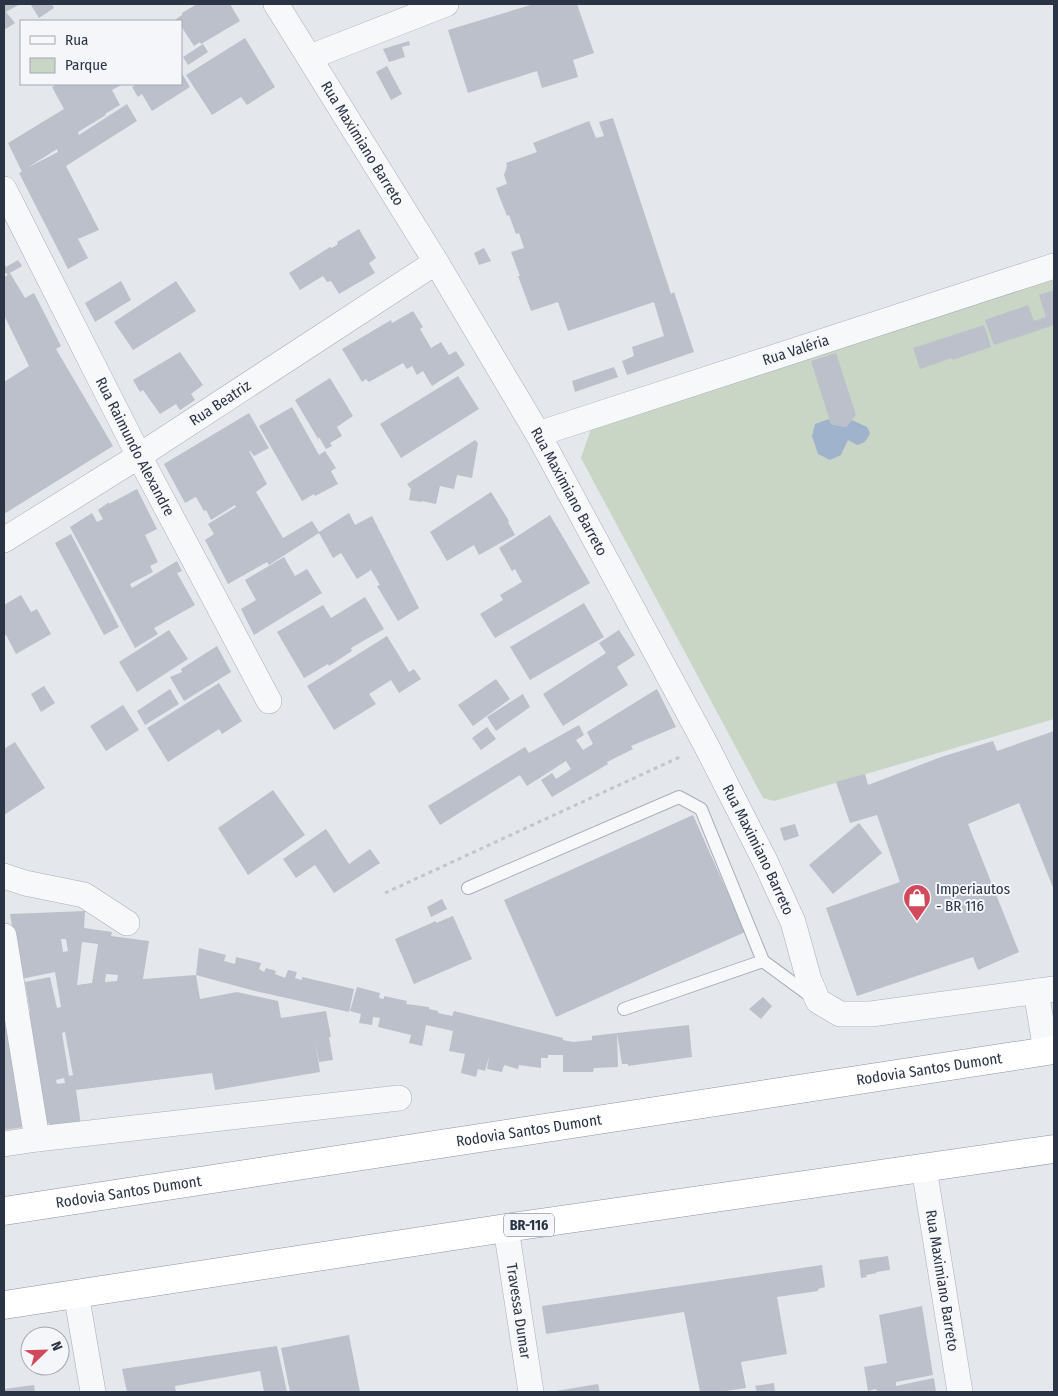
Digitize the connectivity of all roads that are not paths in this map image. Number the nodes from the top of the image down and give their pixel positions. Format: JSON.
{"nodes":[{"id":1,"x":276,"y":4,"type":"edge"},
{"id":2,"x":446,"y":4,"type":"edge"},
{"id":3,"x":310,"y":57,"type":"junction"},
{"id":4,"x":4,"y":190,"type":"edge"},
{"id":5,"x":436,"y":262,"type":"junction"},
{"id":6,"x":1054,"y":266,"type":"edge"},
{"id":7,"x":538,"y":434,"type":"junction"},
{"id":8,"x":139,"y":456,"type":"junction"},
{"id":9,"x":4,"y":540,"type":"edge"},
{"id":10,"x":269,"y":701,"type":"dead end"},
{"id":11,"x":4,"y":876,"type":"edge"},
{"id":12,"x":468,"y":888,"type":"dead end"},
{"id":13,"x":127,"y":923,"type":"dead end"},
{"id":14,"x":4,"y":936,"type":"edge"},
{"id":15,"x":763,"y":961,"type":"junction"},
{"id":16,"x":1045,"y":990,"type":"edge"},
{"id":17,"x":818,"y":1001,"type":"junction"},
{"id":18,"x":624,"y":1009,"type":"dead end"},
{"id":19,"x":1050,"y":1051,"type":"edge"},
{"id":20,"x":399,"y":1098,"type":"dead end"},
{"id":21,"x":36,"y":1139,"type":"junction"},
{"id":22,"x":4,"y":1144,"type":"edge"},
{"id":23,"x":1054,"y":1149,"type":"edge"},
{"id":24,"x":924,"y":1168,"type":"junction"},
{"id":25,"x":4,"y":1211,"type":"edge"},
{"id":26,"x":506,"y":1228,"type":"junction"},
{"id":27,"x":76,"y":1293,"type":"junction"},
{"id":28,"x":4,"y":1305,"type":"edge"},
{"id":29,"x":93,"y":1392,"type":"edge"},
{"id":30,"x":531,"y":1392,"type":"edge"},
{"id":31,"x":960,"y":1392,"type":"edge"}],
"edges":[{"from":1,"to":3,"type":"street","name":"Rua Maximiano Barreto"},
{"from":2,"to":3,"type":"street"},
{"from":3,"to":5,"type":"street","name":"Rua Maximiano Barreto"},
{"from":4,"to":8,"type":"street","name":"Rua Raimundo Alexandre"},
{"from":5,"to":7,"type":"street","name":"Rua Maximiano Barreto"},
{"from":5,"to":8,"type":"street","name":"Rua Beatriz"},
{"from":6,"to":7,"type":"street","name":"Rua Valéria"},
{"from":7,"to":17,"type":"street","name":"Rua Maximiano Barreto"},
{"from":8,"to":9,"type":"street","name":"Rua Beatriz"},
{"from":8,"to":10,"type":"street","name":"Rua Raimundo Alexandre"},
{"from":11,"to":13,"type":"street"},
{"from":12,"to":15,"type":"lane"},
{"from":14,"to":21,"type":"street"},
{"from":15,"to":17,"type":"lane"},
{"from":15,"to":18,"type":"lane"},
{"from":16,"to":17,"type":"street"},
{"from":16,"to":19,"type":"street"},
{"from":19,"to":25,"type":"highway","name":"Rodovia Santos Dumont"},
{"from":20,"to":21,"type":"street"},
{"from":21,"to":22,"type":"street"},
{"from":23,"to":24,"type":"highway","number":"BR-116"},
{"from":24,"to":26,"type":"highway","number":"BR-116"},
{"from":24,"to":31,"type":"street","name":"Rua Maximiano Barreto"},
{"from":26,"to":27,"type":"highway","number":"BR-116"},
{"from":26,"to":30,"type":"street","name":"Travessa Dumar"},
{"from":27,"to":28,"type":"highway","number":"BR-116"},
{"from":27,"to":29,"type":"street"}]}
